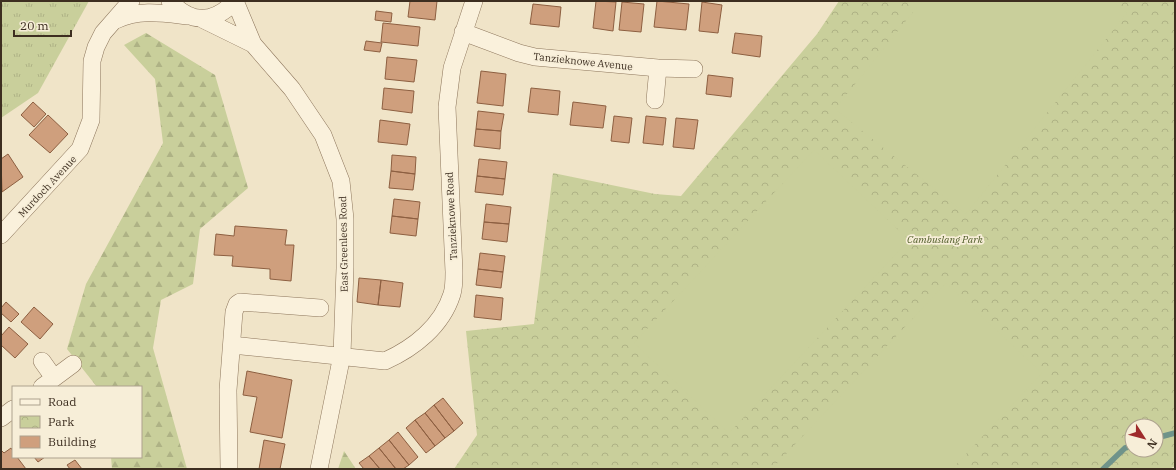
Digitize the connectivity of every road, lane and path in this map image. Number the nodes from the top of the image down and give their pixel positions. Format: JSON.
{"nodes":[{"id":1,"x":131,"y":1,"type":"edge"},
{"id":2,"x":170,"y":1,"type":"edge"},
{"id":3,"x":235,"y":1,"type":"edge"},
{"id":4,"x":474,"y":1,"type":"edge"},
{"id":5,"x":196,"y":18,"type":"junction"},
{"id":6,"x":116,"y":20,"type":"junction"},
{"id":7,"x":463,"y":32,"type":"junction"},
{"id":8,"x":253,"y":44,"type":"junction"},
{"id":9,"x":658,"y":68,"type":"junction"},
{"id":10,"x":694,"y":69,"type":"dead end"},
{"id":11,"x":656,"y":100,"type":"dead end"},
{"id":12,"x":1,"y":235,"type":"edge"},
{"id":13,"x":320,"y":308,"type":"dead end"},
{"id":14,"x":232,"y":345,"type":"junction"},
{"id":15,"x":342,"y":355,"type":"junction"},
{"id":16,"x":42,"y":361,"type":"dead end"},
{"id":17,"x":74,"y":364,"type":"dead end"},
{"id":18,"x":48,"y":382,"type":"edge"},
{"id":19,"x":12,"y":410,"type":"edge"},
{"id":20,"x":1,"y":418,"type":"edge"},
{"id":21,"x":229,"y":469,"type":"edge"},
{"id":22,"x":319,"y":469,"type":"edge"}],
"edges":[{"from":1,"to":6,"type":"street","name":"Murdoch Avenue"},
{"from":2,"to":5,"type":"street"},
{"from":3,"to":5,"type":"street"},
{"from":3,"to":8,"type":"street","name":"East Greenlees Road"},
{"from":4,"to":7,"type":"street","name":"Tanzieknowe Road"},
{"from":5,"to":6,"type":"street","name":"Murdoch Avenue"},
{"from":5,"to":8,"type":"street","name":"East Greenlees Road"},
{"from":6,"to":12,"type":"street","name":"Murdoch Avenue"},
{"from":7,"to":9,"type":"street","name":"Tanzieknowe Avenue"},
{"from":7,"to":15,"type":"street","name":"Tanzieknowe Road"},
{"from":8,"to":15,"type":"street","name":"East Greenlees Road"},
{"from":9,"to":10,"type":"street","name":"Tanzieknowe Avenue"},
{"from":9,"to":11,"type":"street"},
{"from":13,"to":14,"type":"street"},
{"from":14,"to":15,"type":"street","name":"Tanzieknowe Road"},
{"from":14,"to":21,"type":"street"},
{"from":15,"to":22,"type":"street","name":"East Greenlees Road"},
{"from":16,"to":18,"type":"street"},
{"from":17,"to":18,"type":"street"},
{"from":19,"to":20,"type":"street"}]}
